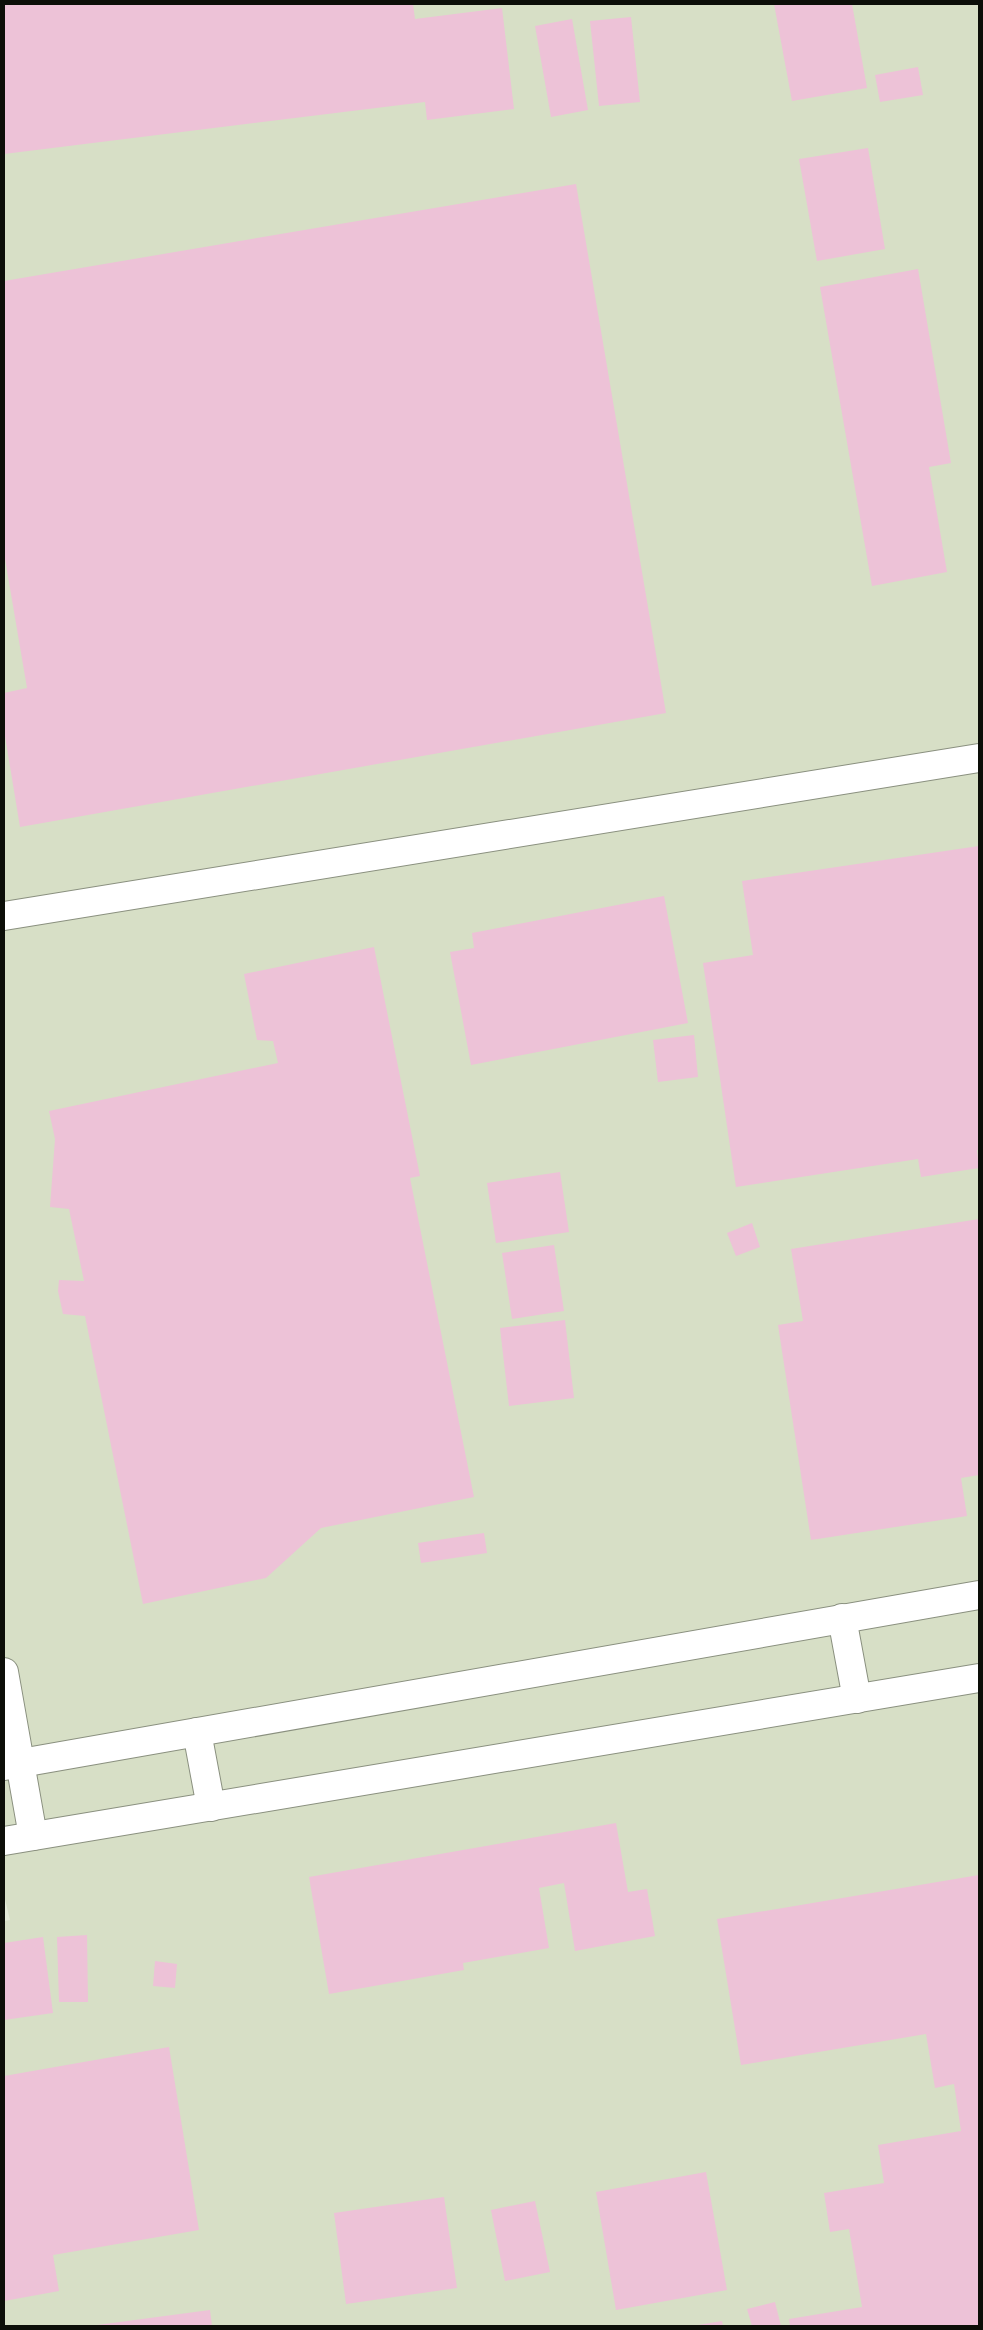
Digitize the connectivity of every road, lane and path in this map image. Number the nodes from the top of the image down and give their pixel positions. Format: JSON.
{"nodes":[{"id":1,"x":979,"y":758,"type":"edge"},
{"id":2,"x":4,"y":916,"type":"edge"},
{"id":3,"x":979,"y":1595,"type":"edge"},
{"id":4,"x":842,"y":1618,"type":"junction"},
{"id":5,"x":4,"y":1672,"type":"edge"},
{"id":6,"x":979,"y":1678,"type":"edge"},
{"id":7,"x":857,"y":1698,"type":"junction"},
{"id":8,"x":197,"y":1732,"type":"junction"},
{"id":9,"x":12,"y":1765,"type":"edge"},
{"id":10,"x":210,"y":1806,"type":"junction"},
{"id":11,"x":33,"y":1836,"type":"junction"},
{"id":12,"x":4,"y":1841,"type":"edge"}],
"edges":[{"from":1,"to":2,"type":"street"},
{"from":3,"to":4,"type":"street"},
{"from":4,"to":7,"type":"street"},
{"from":4,"to":8,"type":"street"},
{"from":5,"to":9,"type":"street"},
{"from":6,"to":7,"type":"street"},
{"from":7,"to":10,"type":"street"},
{"from":8,"to":9,"type":"street"},
{"from":8,"to":10,"type":"street"},
{"from":9,"to":11,"type":"street"},
{"from":10,"to":11,"type":"street"},
{"from":11,"to":12,"type":"street"}]}
